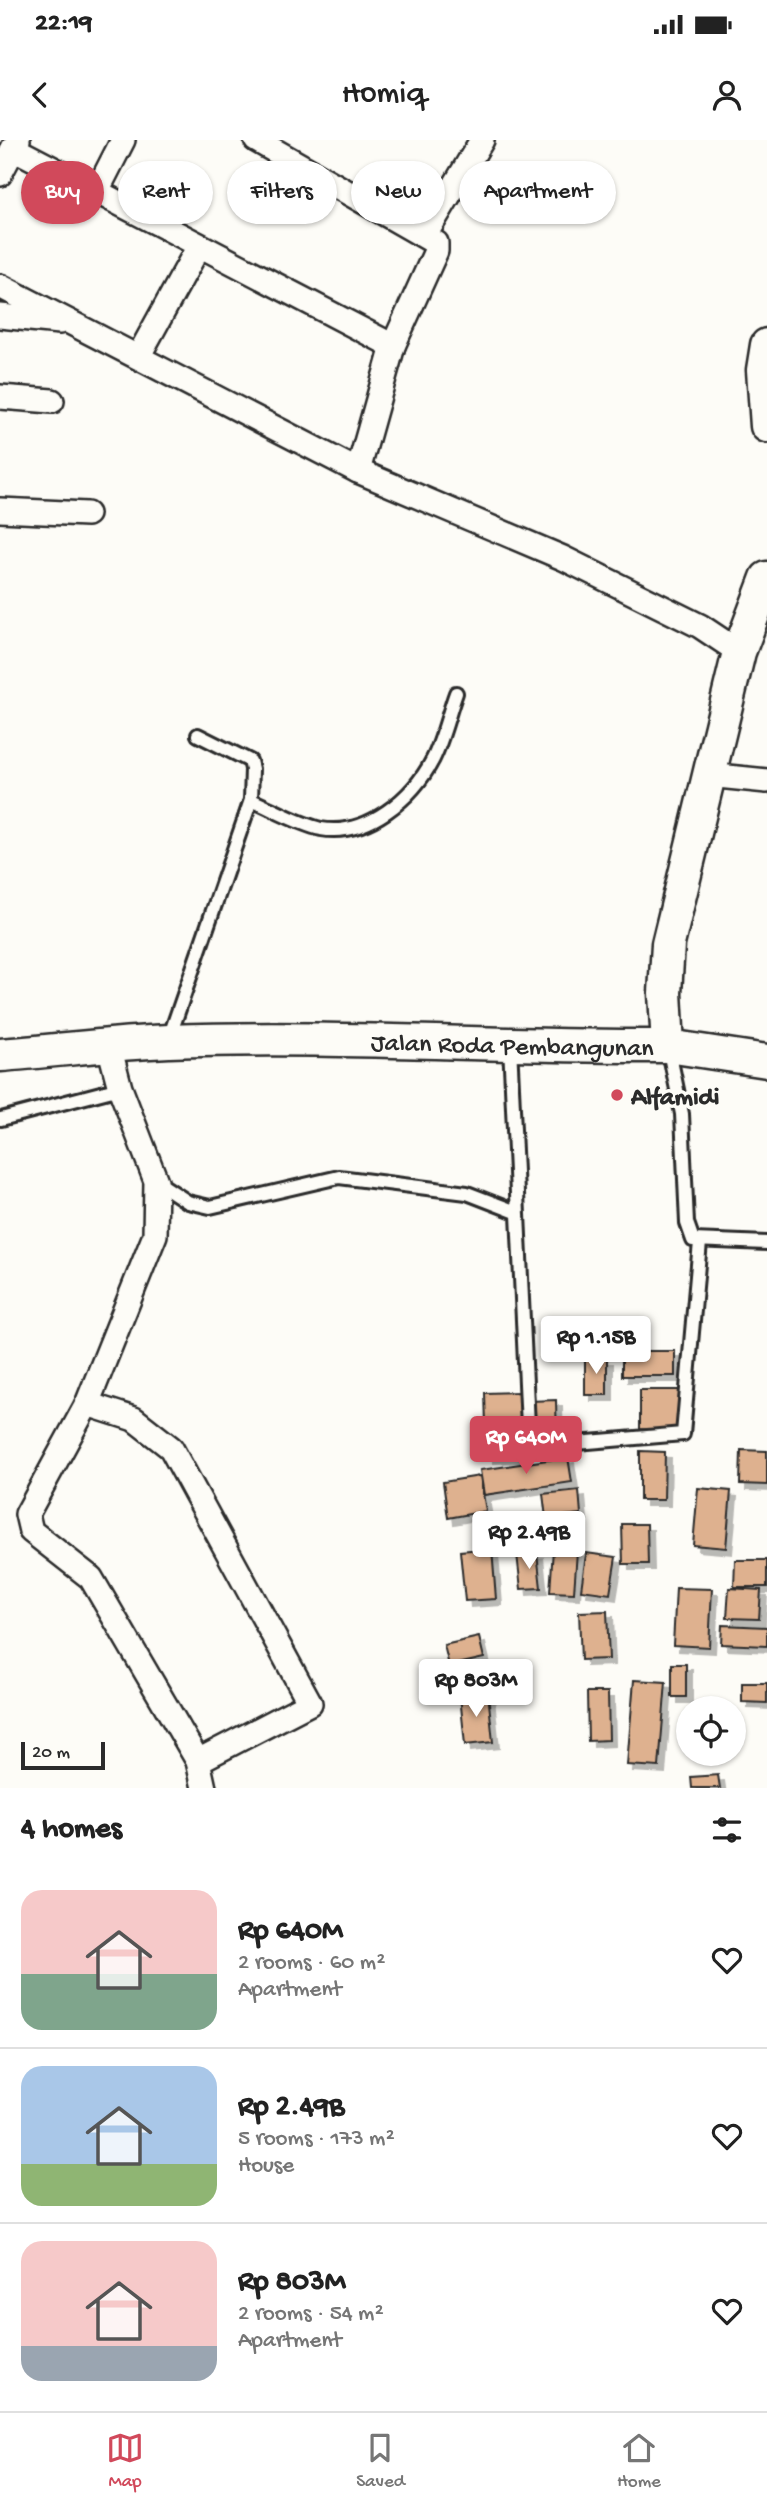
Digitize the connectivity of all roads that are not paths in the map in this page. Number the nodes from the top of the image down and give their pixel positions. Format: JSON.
{"nodes":[{"id":1,"x":123,"y":140,"type":"edge"},
{"id":2,"x":256,"y":140,"type":"edge"},
{"id":3,"x":482,"y":140,"type":"edge"},
{"id":4,"x":16,"y":144,"type":"edge"},
{"id":5,"x":44,"y":161,"type":"edge"},
{"id":6,"x":0,"y":174,"type":"edge"},
{"id":7,"x":104,"y":177,"type":"edge"},
{"id":8,"x":104,"y":197,"type":"edge"},
{"id":9,"x":425,"y":235,"type":"junction"},
{"id":10,"x":199,"y":246,"type":"junction"},
{"id":11,"x":0,"y":286,"type":"edge"},
{"id":12,"x":0,"y":316,"type":"edge"},
{"id":13,"x":71,"y":323,"type":"junction"},
{"id":14,"x":767,"y":345,"type":"edge"},
{"id":15,"x":393,"y":346,"type":"junction"},
{"id":16,"x":138,"y":357,"type":"junction"},
{"id":17,"x":0,"y":397,"type":"edge"},
{"id":18,"x":52,"y":401,"type":"dead end"},
{"id":19,"x":767,"y":426,"type":"edge"},
{"id":20,"x":358,"y":471,"type":"junction"},
{"id":21,"x":0,"y":510,"type":"edge"},
{"id":22,"x":87,"y":514,"type":"dead end"},
{"id":23,"x":767,"y":578,"type":"edge"},
{"id":24,"x":739,"y":652,"type":"junction"},
{"id":25,"x":456,"y":693,"type":"dead end"},
{"id":26,"x":198,"y":735,"type":"dead end"},
{"id":27,"x":708,"y":775,"type":"junction"},
{"id":28,"x":767,"y":781,"type":"edge"},
{"id":29,"x":251,"y":800,"type":"junction"},
{"id":30,"x":168,"y":1041,"type":"junction"},
{"id":31,"x":510,"y":1045,"type":"junction"},
{"id":32,"x":109,"y":1046,"type":"junction"},
{"id":33,"x":668,"y":1046,"type":"junction"},
{"id":34,"x":0,"y":1055,"type":"edge"},
{"id":35,"x":767,"y":1061,"type":"edge"},
{"id":36,"x":120,"y":1088,"type":"junction"},
{"id":37,"x":1,"y":1119,"type":"edge"},
{"id":38,"x":156,"y":1181,"type":"junction"},
{"id":39,"x":516,"y":1212,"type":"junction"},
{"id":40,"x":699,"y":1242,"type":"junction"},
{"id":41,"x":767,"y":1242,"type":"edge"},
{"id":42,"x":87,"y":1404,"type":"junction"},
{"id":43,"x":198,"y":1761,"type":"junction"},
{"id":44,"x":204,"y":1788,"type":"edge"}],
"edges":[{"from":1,"to":7,"type":"street"},
{"from":2,"to":9,"type":"street"},
{"from":3,"to":9,"type":"street"},
{"from":4,"to":5,"type":"street"},
{"from":4,"to":6,"type":"street"},
{"from":8,"to":10,"type":"street"},
{"from":9,"to":15,"type":"street"},
{"from":10,"to":15,"type":"street"},
{"from":10,"to":16,"type":"street"},
{"from":11,"to":13,"type":"street"},
{"from":12,"to":13,"type":"street"},
{"from":13,"to":16,"type":"street"},
{"from":14,"to":19,"type":"street"},
{"from":15,"to":20,"type":"street"},
{"from":16,"to":20,"type":"street"},
{"from":17,"to":18,"type":"street"},
{"from":20,"to":24,"type":"street"},
{"from":21,"to":22,"type":"street"},
{"from":23,"to":24,"type":"street","name":"Jalan Roda Pembangunan"},
{"from":24,"to":27,"type":"street","name":"Jalan Roda Pembangunan"},
{"from":25,"to":29,"type":"lane"},
{"from":26,"to":29,"type":"lane"},
{"from":27,"to":28,"type":"street"},
{"from":27,"to":33,"type":"street","name":"Jalan Roda Pembangunan"},
{"from":29,"to":30,"type":"lane"},
{"from":30,"to":31,"type":"street","name":"Jalan Roda Pembangunan"},
{"from":30,"to":32,"type":"street","name":"Jalan Roda Pembangunan"},
{"from":31,"to":33,"type":"street","name":"Jalan Roda Pembangunan"},
{"from":31,"to":39,"type":"lane"},
{"from":32,"to":34,"type":"street","name":"Jalan Roda Pembangunan"},
{"from":32,"to":36,"type":"street"},
{"from":33,"to":35,"type":"street"},
{"from":33,"to":40,"type":"lane"},
{"from":36,"to":37,"type":"lane"},
{"from":36,"to":38,"type":"street"},
{"from":38,"to":39,"type":"lane"},
{"from":38,"to":42,"type":"street"},
{"from":39,"to":40,"type":"lane"},
{"from":40,"to":41,"type":"lane"},
{"from":42,"to":43,"type":"street"},
{"from":42,"to":43,"type":"street"},
{"from":43,"to":44,"type":"street"}]}
